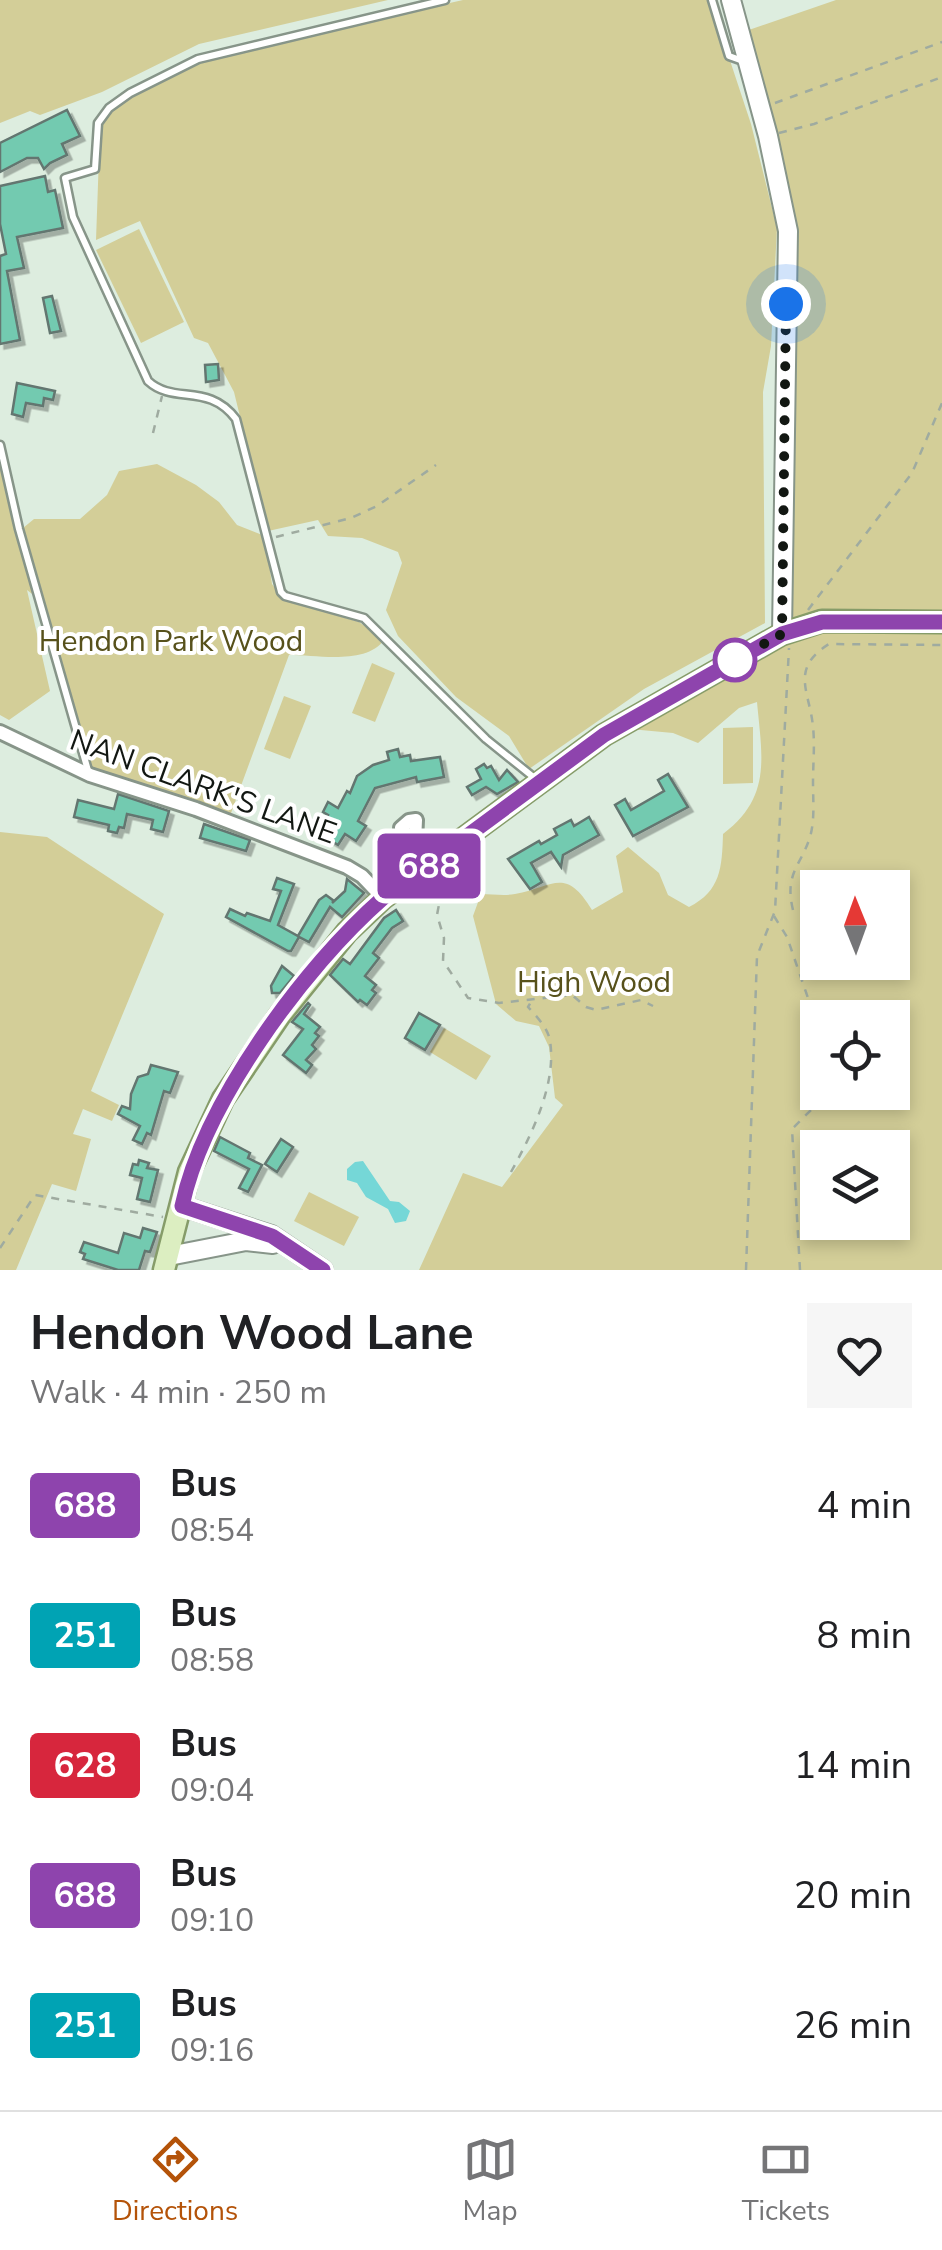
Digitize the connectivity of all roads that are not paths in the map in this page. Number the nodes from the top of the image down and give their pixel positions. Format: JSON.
{"nodes":[{"id":1,"x":445,"y":0,"type":"edge"},
{"id":2,"x":712,"y":0,"type":"edge"},
{"id":3,"x":731,"y":0,"type":"edge"},
{"id":4,"x":747,"y":61,"type":"junction"},
{"id":5,"x":0,"y":445,"type":"edge"},
{"id":6,"x":942,"y":622,"type":"edge"},
{"id":7,"x":787,"y":632,"type":"junction"},
{"id":8,"x":0,"y":732,"type":"edge"},
{"id":9,"x":90,"y":775,"type":"junction"},
{"id":10,"x":538,"y":781,"type":"junction"},
{"id":11,"x":416,"y":842,"type":"dead end"},
{"id":12,"x":432,"y":864,"type":"junction"},
{"id":13,"x":383,"y":898,"type":"junction"},
{"id":14,"x":174,"y":1237,"type":"edge"},
{"id":15,"x":284,"y":1246,"type":"junction"},
{"id":16,"x":323,"y":1270,"type":"edge"}],
"edges":[{"from":1,"to":10,"type":"lane"},
{"from":2,"to":4,"type":"lane"},
{"from":3,"to":4,"type":"main road"},
{"from":4,"to":7,"type":"main road"},
{"from":5,"to":9,"type":"lane"},
{"from":6,"to":7,"type":"main road"},
{"from":7,"to":10,"type":"main road"},
{"from":8,"to":9,"type":"street","name":"NAN CLARK'S LANE"},
{"from":9,"to":13,"type":"street","name":"NAN CLARK'S LANE"},
{"from":10,"to":12,"type":"main road"},
{"from":11,"to":12,"type":"street"},
{"from":12,"to":13,"type":"main road"},
{"from":13,"to":14,"type":"main road"},
{"from":14,"to":15,"type":"main road"},
{"from":14,"to":15,"type":"main road"},
{"from":15,"to":16,"type":"main road"}]}
